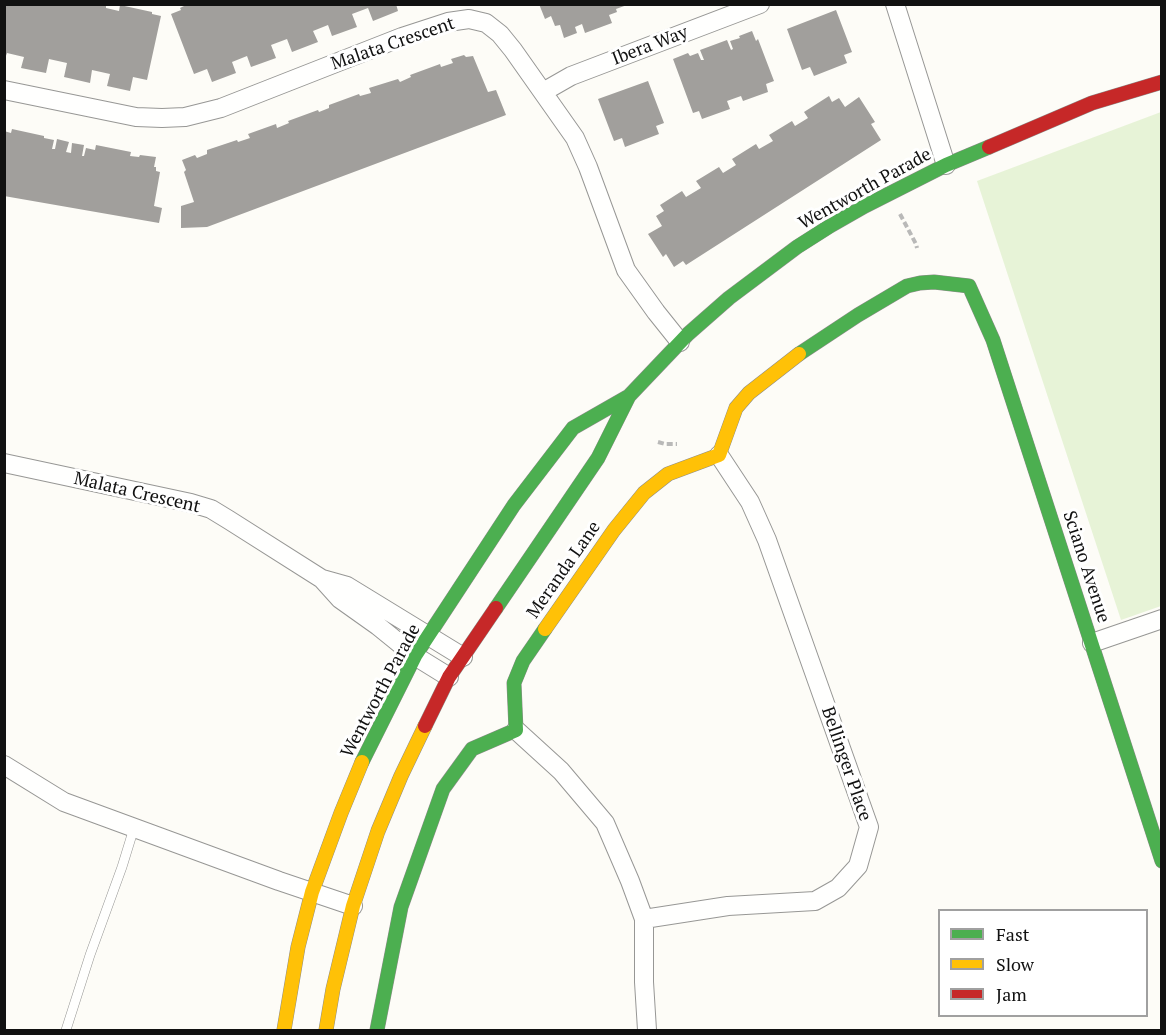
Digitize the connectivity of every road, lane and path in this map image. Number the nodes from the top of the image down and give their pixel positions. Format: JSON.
{"nodes":[{"id":1,"x":760,"y":4,"type":"edge"},
{"id":2,"x":895,"y":4,"type":"edge"},
{"id":3,"x":1161,"y":82,"type":"edge"},
{"id":4,"x":4,"y":90,"type":"edge"},
{"id":5,"x":543,"y":92,"type":"junction"},
{"id":6,"x":946,"y":165,"type":"junction"},
{"id":7,"x":896,"y":206,"type":"dead end"},
{"id":8,"x":917,"y":248,"type":"dead end"},
{"id":9,"x":680,"y":342,"type":"junction"},
{"id":10,"x":629,"y":396,"type":"junction"},
{"id":11,"x":719,"y":455,"type":"junction"},
{"id":12,"x":4,"y":463,"type":"edge"},
{"id":13,"x":322,"y":579,"type":"junction"},
{"id":14,"x":1161,"y":620,"type":"edge"},
{"id":15,"x":428,"y":637,"type":"junction"},
{"id":16,"x":1092,"y":643,"type":"junction"},
{"id":17,"x":415,"y":656,"type":"junction"},
{"id":18,"x":463,"y":657,"type":"junction"},
{"id":19,"x":449,"y":677,"type":"junction"},
{"id":20,"x":516,"y":730,"type":"junction"},
{"id":21,"x":4,"y":765,"type":"edge"},
{"id":22,"x":134,"y":828,"type":"junction"},
{"id":23,"x":1161,"y":861,"type":"edge"},
{"id":24,"x":312,"y":892,"type":"junction"},
{"id":25,"x":353,"y":906,"type":"junction"},
{"id":26,"x":645,"y":919,"type":"junction"},
{"id":27,"x":66,"y":1030,"type":"edge"},
{"id":28,"x":284,"y":1030,"type":"edge"},
{"id":29,"x":326,"y":1030,"type":"edge"},
{"id":30,"x":377,"y":1030,"type":"edge"},
{"id":31,"x":647,"y":1030,"type":"edge"}],
"edges":[{"from":1,"to":5,"type":"street","name":"Ibera Way"},
{"from":2,"to":6,"type":"street"},
{"from":3,"to":6,"type":"street","name":"Wentworth Parade"},
{"from":4,"to":5,"type":"street","name":"Malata Crescent"},
{"from":5,"to":9,"type":"street","name":"Malata Crescent"},
{"from":6,"to":9,"type":"street","name":"Wentworth Parade"},
{"from":7,"to":8,"type":"path"},
{"from":9,"to":10,"type":"street","name":"Wentworth Parade"},
{"from":10,"to":15,"type":"street","name":"Wentworth Parade"},
{"from":10,"to":18,"type":"street","name":"Wentworth Parade"},
{"from":11,"to":16,"type":"street","name":"Sciano Avenue"},
{"from":11,"to":20,"type":"street","name":"Meranda Lane"},
{"from":11,"to":26,"type":"street","name":"Bellinger Place"},
{"from":12,"to":13,"type":"street","name":"Malata Crescent"},
{"from":13,"to":15,"type":"street","name":"Malata Crescent"},
{"from":13,"to":17,"type":"street","name":"Malata Crescent"},
{"from":14,"to":16,"type":"street"},
{"from":15,"to":17,"type":"street","name":"Wentworth Parade"},
{"from":15,"to":18,"type":"street","name":"Malata Crescent"},
{"from":16,"to":23,"type":"street","name":"Sciano Avenue"},
{"from":17,"to":19,"type":"street","name":"Malata Crescent"},
{"from":17,"to":24,"type":"street","name":"Wentworth Parade"},
{"from":18,"to":19,"type":"street","name":"Wentworth Parade"},
{"from":19,"to":25,"type":"street","name":"Wentworth Parade"},
{"from":20,"to":26,"type":"street"},
{"from":20,"to":30,"type":"street"},
{"from":21,"to":22,"type":"street"},
{"from":22,"to":24,"type":"street"},
{"from":22,"to":27,"type":"lane"},
{"from":24,"to":25,"type":"street"},
{"from":24,"to":28,"type":"street","name":"Wentworth Parade"},
{"from":25,"to":29,"type":"street","name":"Wentworth Parade"},
{"from":26,"to":31,"type":"street"}]}
